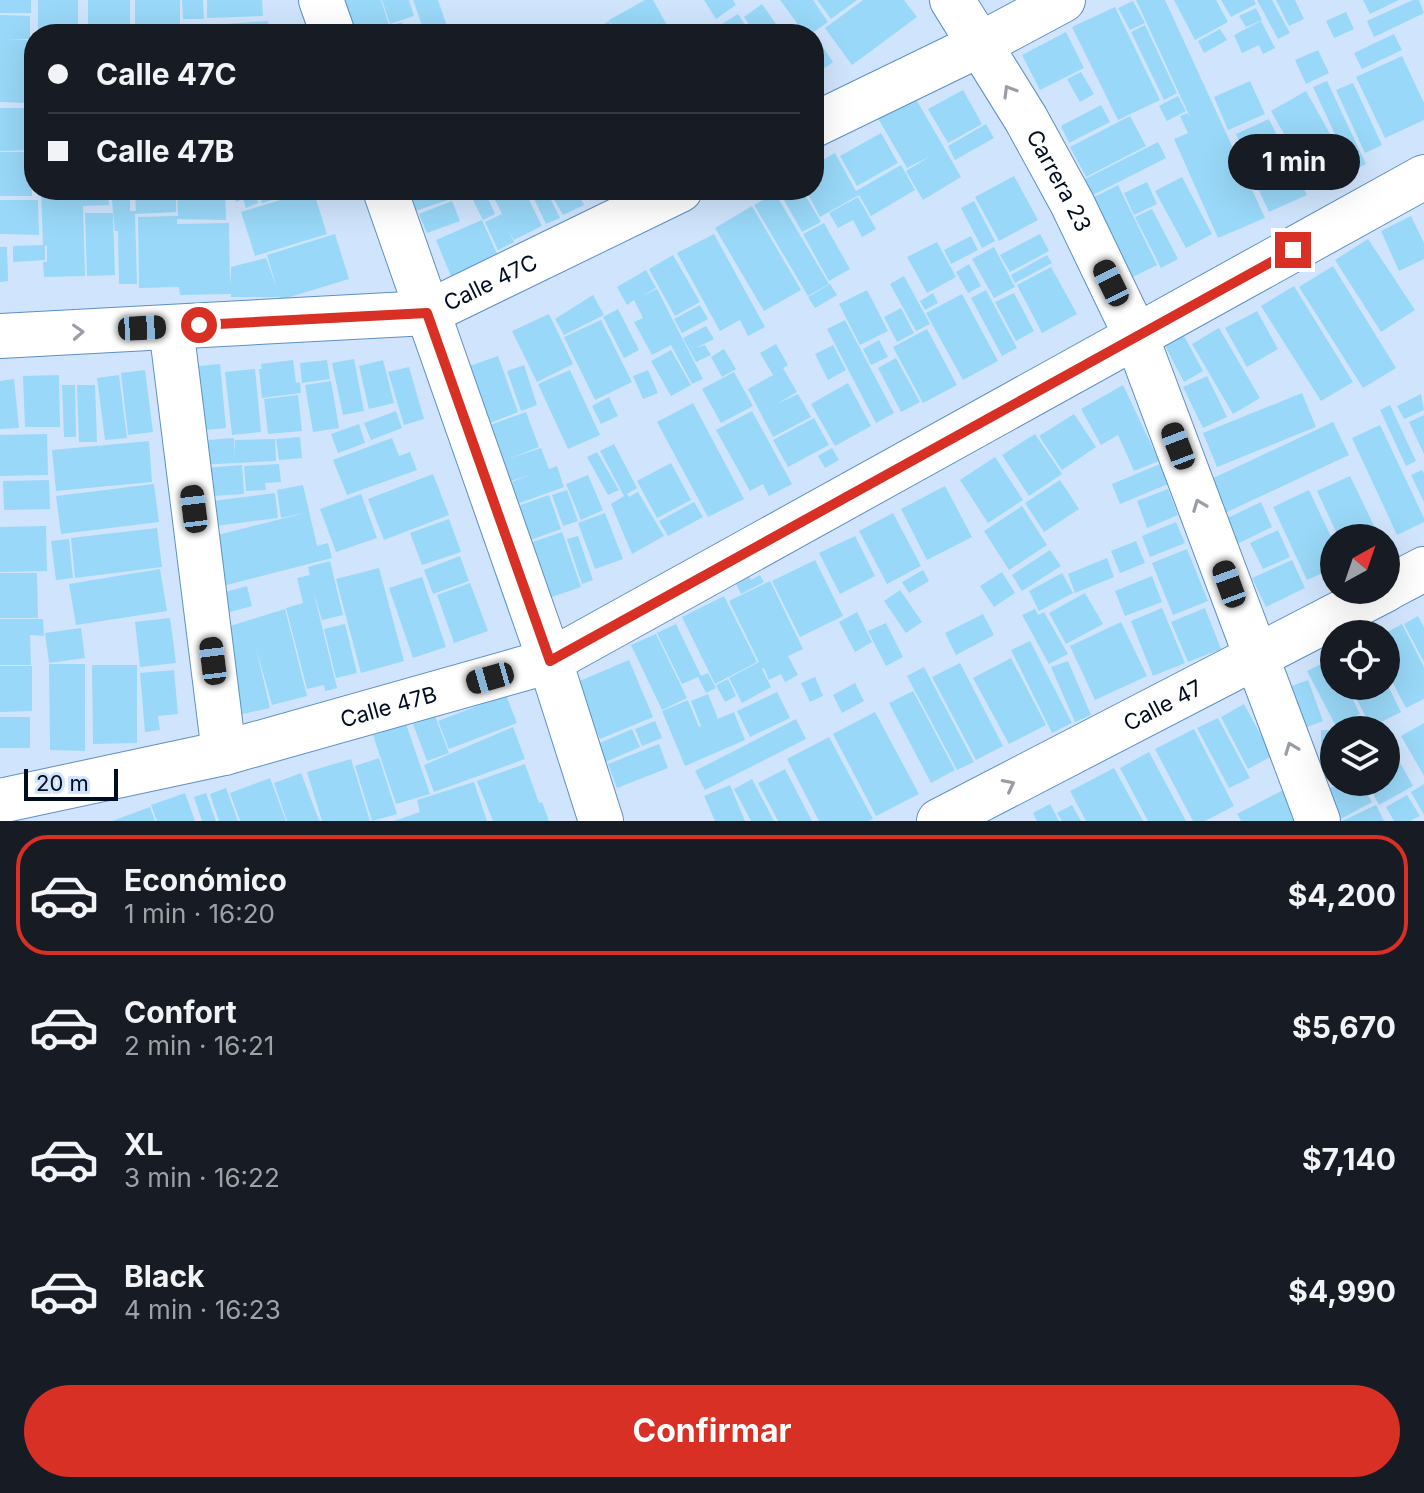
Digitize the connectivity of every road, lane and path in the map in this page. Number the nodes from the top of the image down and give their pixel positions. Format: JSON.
{"nodes":[{"id":1,"x":321,"y":0,"type":"edge"},
{"id":2,"x":952,"y":0,"type":"edge"},
{"id":3,"x":1063,"y":0,"type":"edge"},
{"id":4,"x":329,"y":24,"type":"edge"},
{"id":5,"x":981,"y":44,"type":"junction"},
{"id":6,"x":824,"y":120,"type":"edge"},
{"id":7,"x":1424,"y":177,"type":"edge"},
{"id":8,"x":388,"y":200,"type":"edge"},
{"id":9,"x":659,"y":200,"type":"edge"},
{"id":10,"x":427,"y":313,"type":"junction"},
{"id":11,"x":171,"y":327,"type":"junction"},
{"id":12,"x":0,"y":336,"type":"edge"},
{"id":13,"x":1136,"y":336,"type":"junction"},
{"id":14,"x":1424,"y":569,"type":"edge"},
{"id":15,"x":1400,"y":582,"type":"edge"},
{"id":16,"x":1358,"y":604,"type":"edge"},
{"id":17,"x":1256,"y":658,"type":"junction"},
{"id":18,"x":550,"y":661,"type":"junction"},
{"id":19,"x":224,"y":753,"type":"junction"},
{"id":20,"x":0,"y":801,"type":"edge"},
{"id":21,"x":601,"y":821,"type":"edge"},
{"id":22,"x":939,"y":821,"type":"edge"},
{"id":23,"x":1318,"y":821,"type":"edge"}],
"edges":[{"from":1,"to":4,"type":"street"},
{"from":2,"to":5,"type":"street","name":"Carrera 23"},
{"from":3,"to":5,"type":"street"},
{"from":5,"to":6,"type":"street"},
{"from":13,"to":5,"type":"street","name":"Carrera 23","one_way":true},
{"from":7,"to":13,"type":"street","name":"Calle 47B"},
{"from":8,"to":10,"type":"street"},
{"from":9,"to":10,"type":"street","name":"Calle 47C"},
{"from":10,"to":11,"type":"street","name":"Calle 47C"},
{"from":10,"to":18,"type":"street"},
{"from":12,"to":11,"type":"street","name":"Calle 47C","one_way":true},
{"from":11,"to":19,"type":"street"},
{"from":17,"to":13,"type":"street","name":"Carrera 23","one_way":true},
{"from":13,"to":18,"type":"street","name":"Calle 47B"},
{"from":14,"to":15,"type":"street","name":"Calle 47"},
{"from":16,"to":17,"type":"street","name":"Calle 47"},
{"from":22,"to":17,"type":"street","name":"Calle 47","one_way":true},
{"from":23,"to":17,"type":"street","name":"Carrera 23","one_way":true},
{"from":18,"to":19,"type":"street","name":"Calle 47B"},
{"from":18,"to":21,"type":"street"},
{"from":19,"to":20,"type":"street","name":"Calle 47B"}]}
